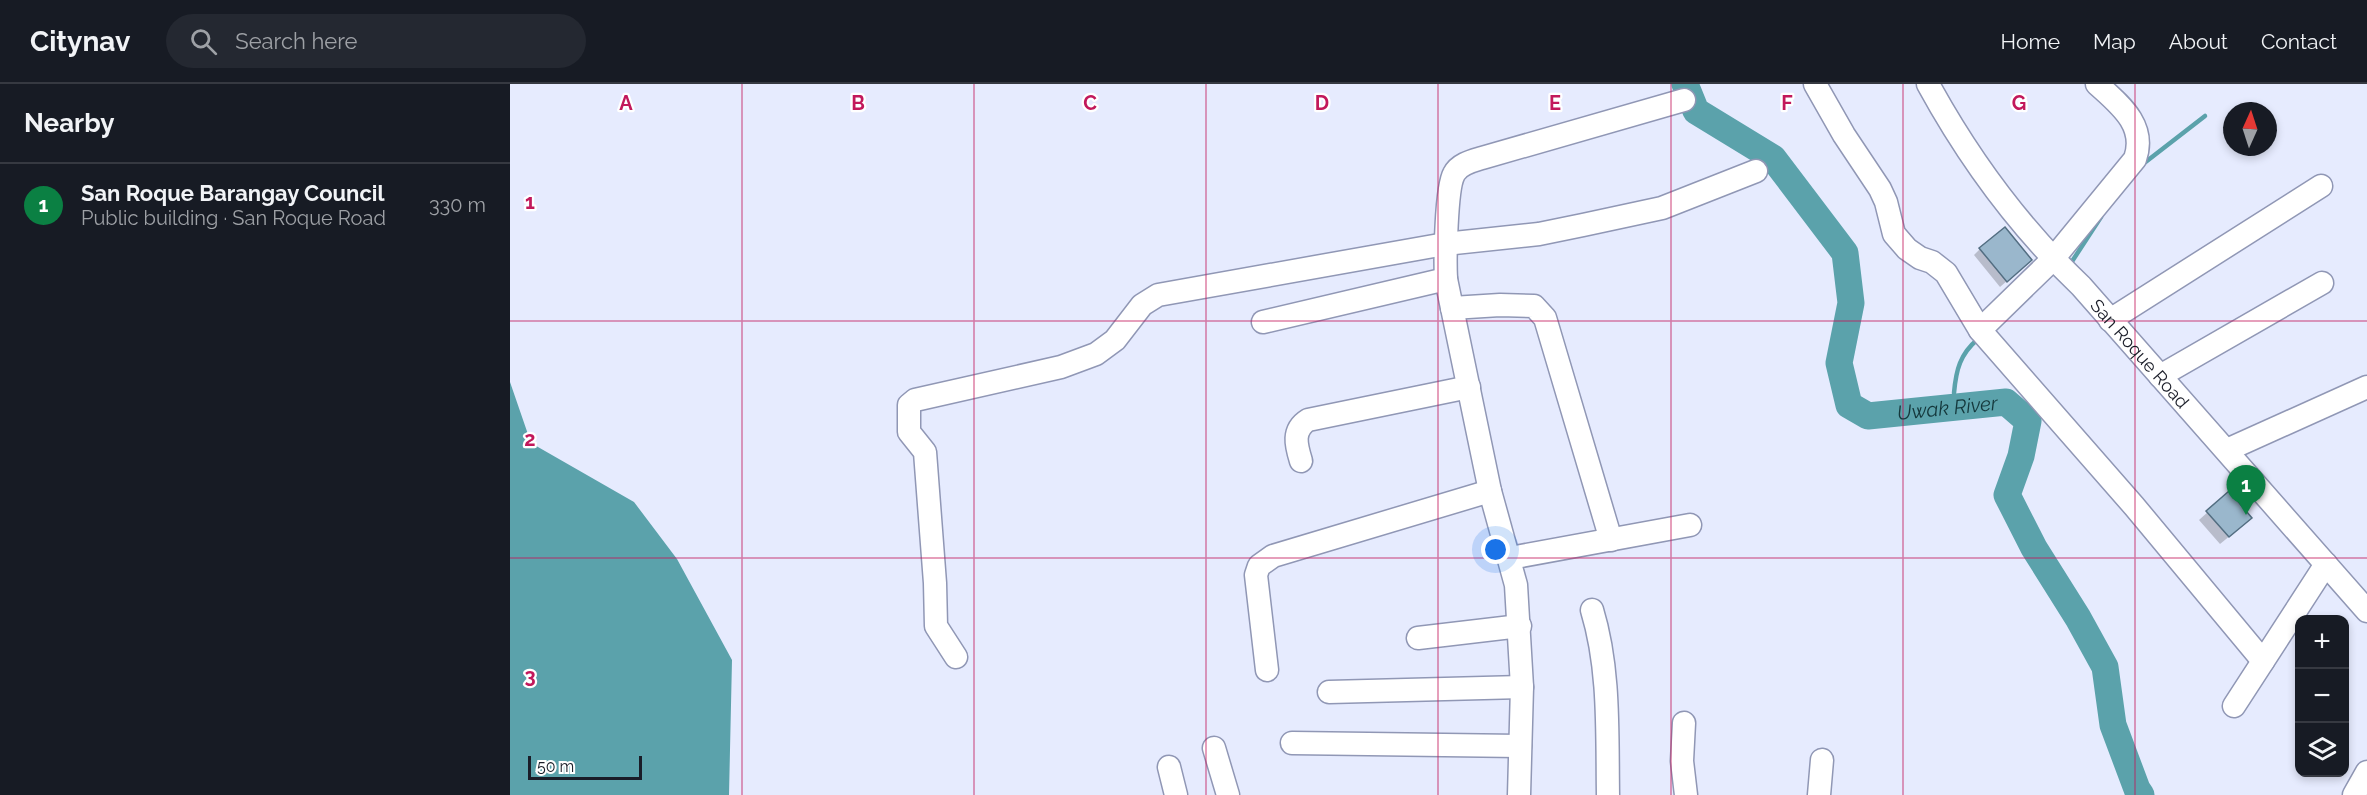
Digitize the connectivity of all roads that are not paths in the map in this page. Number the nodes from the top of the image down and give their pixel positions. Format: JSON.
{"nodes":[{"id":1,"x":1815,"y":84,"type":"edge"},
{"id":2,"x":1928,"y":84,"type":"edge"},
{"id":3,"x":2097,"y":84,"type":"edge"},
{"id":4,"x":1684,"y":100,"type":"dead end"},
{"id":5,"x":1756,"y":171,"type":"dead end"},
{"id":6,"x":2321,"y":186,"type":"dead end"},
{"id":7,"x":1445,"y":244,"type":"junction"},
{"id":8,"x":2053,"y":259,"type":"junction"},
{"id":9,"x":1446,"y":279,"type":"junction"},
{"id":10,"x":2322,"y":283,"type":"dead end"},
{"id":11,"x":1452,"y":308,"type":"junction"},
{"id":12,"x":2110,"y":320,"type":"junction"},
{"id":13,"x":1263,"y":322,"type":"dead end"},
{"id":14,"x":1980,"y":330,"type":"junction"},
{"id":15,"x":2160,"y":376,"type":"junction"},
{"id":16,"x":1469,"y":387,"type":"junction"},
{"id":17,"x":2367,"y":387,"type":"edge"},
{"id":18,"x":2227,"y":450,"type":"junction"},
{"id":19,"x":1301,"y":461,"type":"dead end"},
{"id":20,"x":1490,"y":490,"type":"junction"},
{"id":21,"x":1690,"y":525,"type":"dead end"},
{"id":22,"x":1611,"y":540,"type":"junction"},
{"id":23,"x":1510,"y":558,"type":"junction"},
{"id":24,"x":2326,"y":564,"type":"junction"},
{"id":25,"x":2358,"y":589,"type":"edge"},
{"id":26,"x":1592,"y":610,"type":"dead end"},
{"id":27,"x":2367,"y":611,"type":"edge"},
{"id":28,"x":1520,"y":626,"type":"junction"},
{"id":29,"x":1418,"y":638,"type":"dead end"},
{"id":30,"x":956,"y":657,"type":"dead end"},
{"id":31,"x":2263,"y":661,"type":"junction"},
{"id":32,"x":1267,"y":670,"type":"dead end"},
{"id":33,"x":1522,"y":687,"type":"junction"},
{"id":34,"x":1329,"y":692,"type":"dead end"},
{"id":35,"x":2234,"y":706,"type":"dead end"},
{"id":36,"x":1684,"y":723,"type":"dead end"},
{"id":37,"x":1292,"y":743,"type":"dead end"},
{"id":38,"x":1520,"y":746,"type":"junction"},
{"id":39,"x":1214,"y":748,"type":"dead end"},
{"id":40,"x":1822,"y":760,"type":"dead end"},
{"id":41,"x":1169,"y":767,"type":"dead end"},
{"id":42,"x":2367,"y":772,"type":"edge"},
{"id":43,"x":1176,"y":795,"type":"edge"},
{"id":44,"x":1228,"y":795,"type":"edge"},
{"id":45,"x":1519,"y":795,"type":"edge"},
{"id":46,"x":1608,"y":795,"type":"edge"},
{"id":47,"x":1686,"y":795,"type":"edge"},
{"id":48,"x":1819,"y":795,"type":"edge"},
{"id":49,"x":2355,"y":795,"type":"edge"}],
"edges":[{"from":1,"to":14,"type":"street"},
{"from":2,"to":8,"type":"street","name":"San Roque Road"},
{"from":3,"to":8,"type":"street"},
{"from":4,"to":7,"type":"street"},
{"from":5,"to":7,"type":"street"},
{"from":6,"to":12,"type":"street"},
{"from":7,"to":9,"type":"street"},
{"from":7,"to":30,"type":"street"},
{"from":8,"to":12,"type":"street","name":"San Roque Road"},
{"from":8,"to":14,"type":"street"},
{"from":9,"to":11,"type":"street"},
{"from":9,"to":13,"type":"street"},
{"from":10,"to":15,"type":"street"},
{"from":11,"to":16,"type":"street"},
{"from":11,"to":22,"type":"street"},
{"from":12,"to":15,"type":"street","name":"San Roque Road"},
{"from":14,"to":31,"type":"street"},
{"from":15,"to":18,"type":"street","name":"San Roque Road"},
{"from":16,"to":19,"type":"street"},
{"from":16,"to":20,"type":"street"},
{"from":17,"to":18,"type":"street"},
{"from":18,"to":24,"type":"street","name":"San Roque Road"},
{"from":20,"to":23,"type":"street"},
{"from":20,"to":32,"type":"street"},
{"from":21,"to":22,"type":"street"},
{"from":22,"to":23,"type":"street"},
{"from":23,"to":28,"type":"street"},
{"from":24,"to":25,"type":"street","name":"San Roque Road"},
{"from":24,"to":31,"type":"street"},
{"from":25,"to":27,"type":"street","name":"San Roque Road"},
{"from":26,"to":46,"type":"street"},
{"from":28,"to":29,"type":"street"},
{"from":28,"to":33,"type":"street"},
{"from":31,"to":35,"type":"street"},
{"from":33,"to":34,"type":"street"},
{"from":33,"to":38,"type":"street"},
{"from":36,"to":47,"type":"street"},
{"from":37,"to":38,"type":"street"},
{"from":38,"to":45,"type":"street"},
{"from":39,"to":44,"type":"street"},
{"from":40,"to":48,"type":"street"},
{"from":41,"to":43,"type":"street"},
{"from":42,"to":49,"type":"street"}]}
